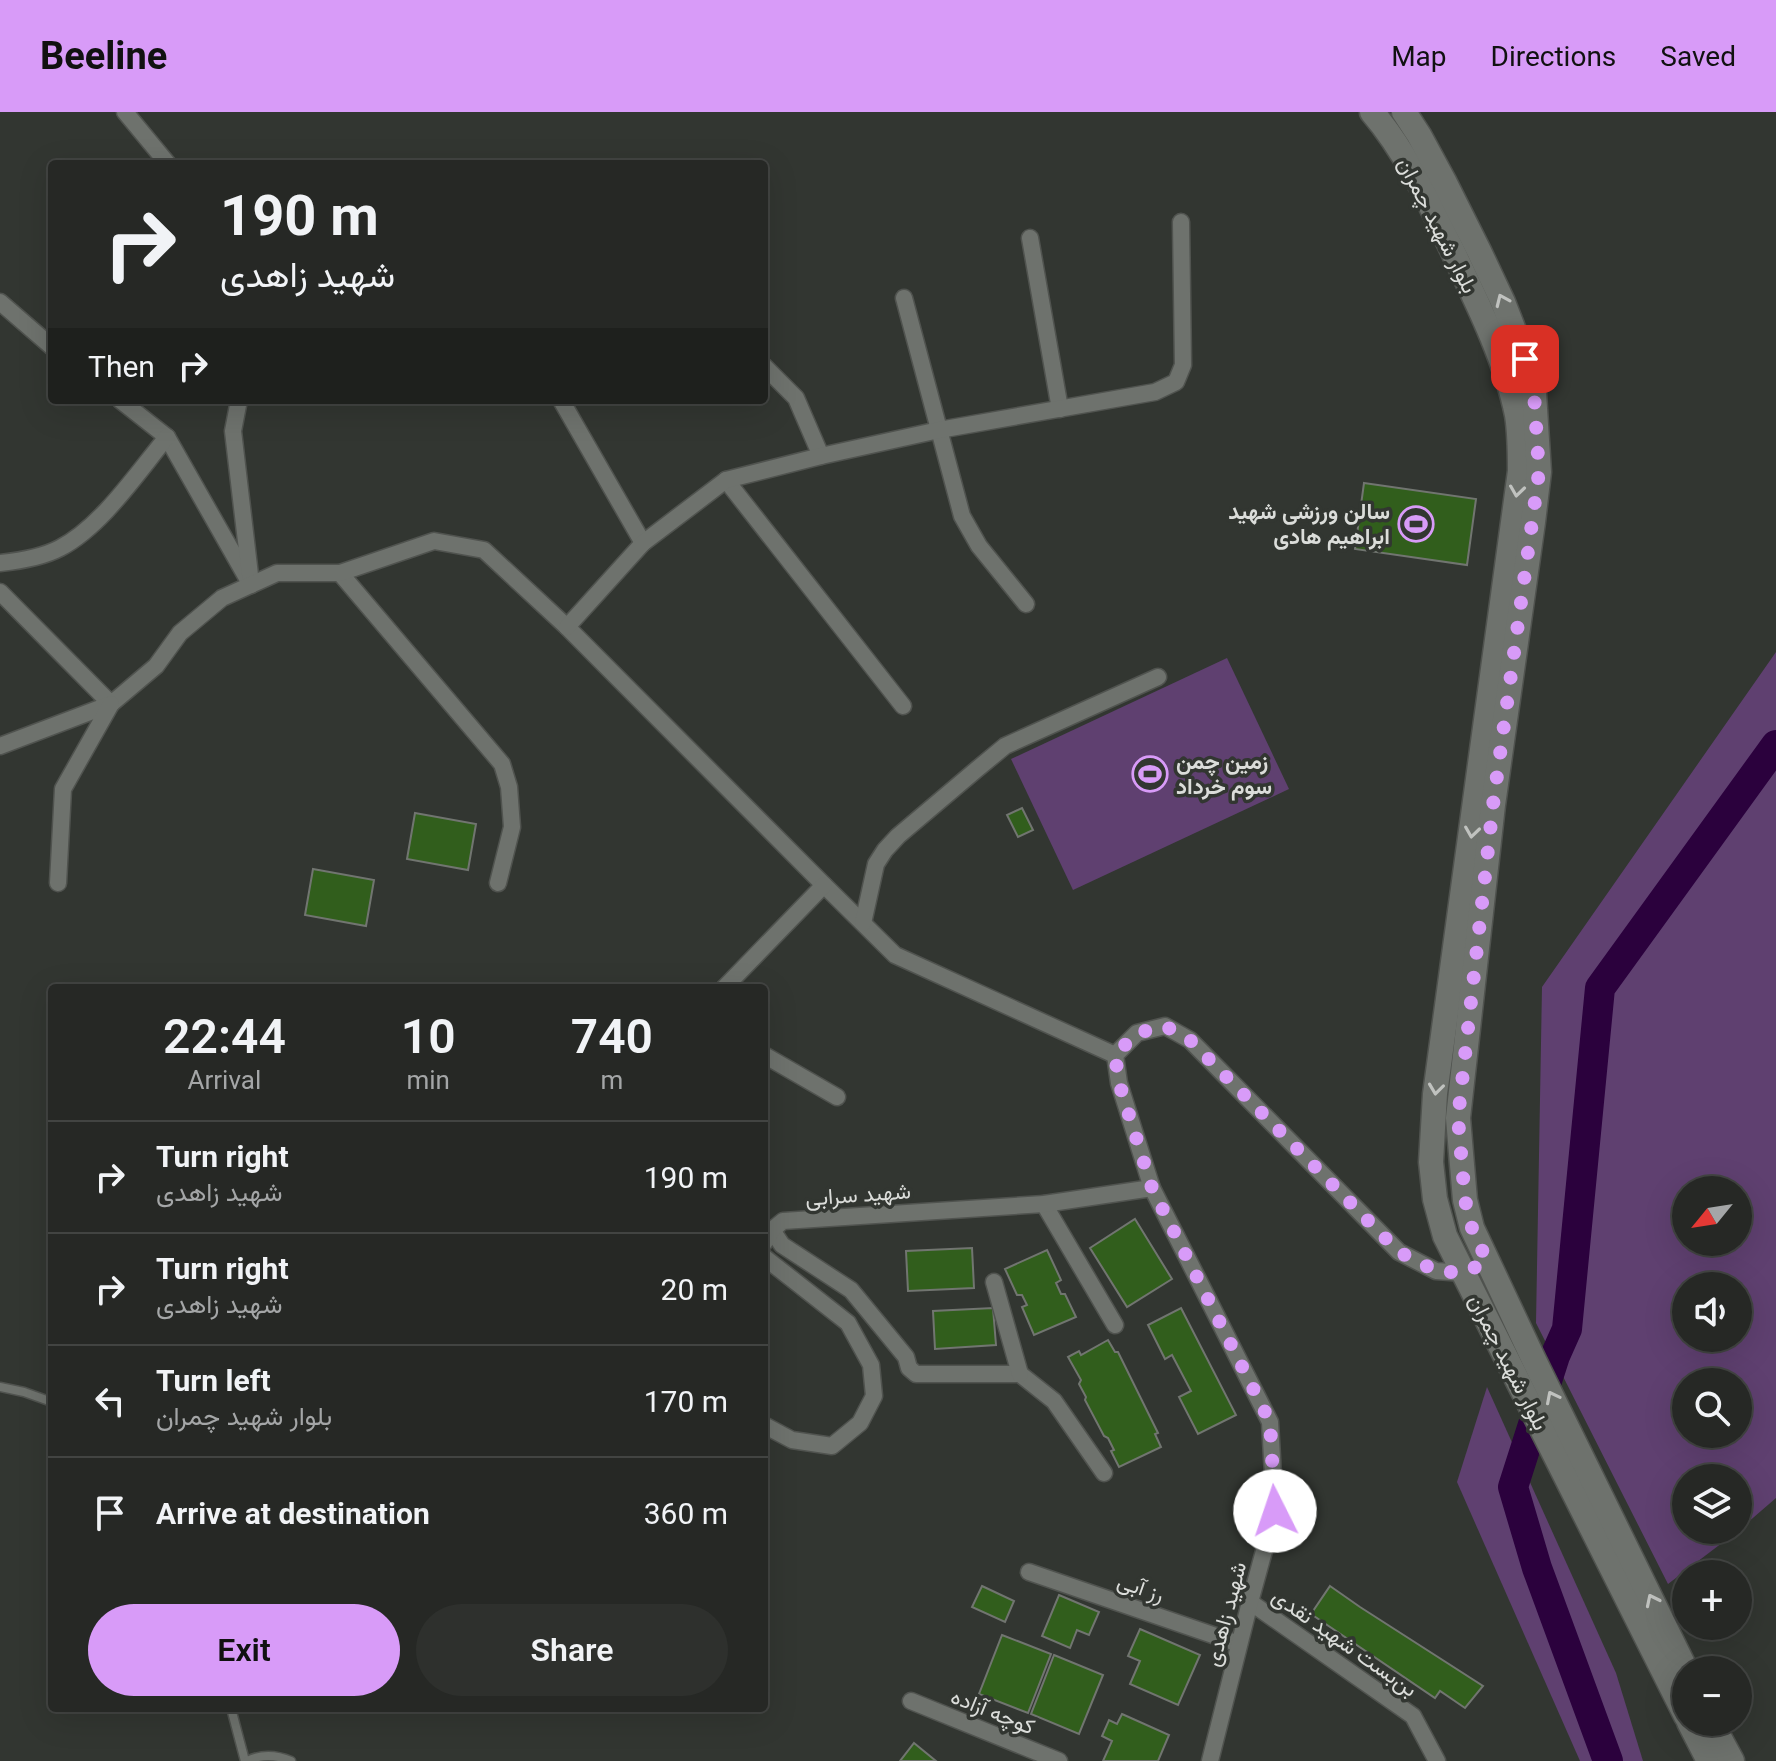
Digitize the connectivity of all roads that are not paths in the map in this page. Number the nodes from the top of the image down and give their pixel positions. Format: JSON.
{"nodes":[{"id":1,"x":125,"y":112,"type":"edge"},
{"id":2,"x":1372,"y":112,"type":"edge"},
{"id":3,"x":1404,"y":112,"type":"edge"},
{"id":4,"x":165,"y":160,"type":"edge"},
{"id":5,"x":1181,"y":222,"type":"dead end"},
{"id":6,"x":1030,"y":238,"type":"dead end"},
{"id":7,"x":904,"y":298,"type":"dead end"},
{"id":8,"x":0,"y":302,"type":"edge"},
{"id":9,"x":48,"y":344,"type":"edge"},
{"id":10,"x":768,"y":370,"type":"edge"},
{"id":11,"x":125,"y":404,"type":"edge"},
{"id":12,"x":238,"y":404,"type":"edge"},
{"id":13,"x":563,"y":404,"type":"edge"},
{"id":14,"x":1060,"y":409,"type":"junction"},
{"id":15,"x":939,"y":430,"type":"junction"},
{"id":16,"x":167,"y":437,"type":"junction"},
{"id":17,"x":821,"y":456,"type":"junction"},
{"id":18,"x":726,"y":480,"type":"junction"},
{"id":19,"x":643,"y":543,"type":"junction"},
{"id":20,"x":0,"y":563,"type":"edge"},
{"id":21,"x":340,"y":573,"type":"junction"},
{"id":22,"x":251,"y":585,"type":"junction"},
{"id":23,"x":0,"y":592,"type":"edge"},
{"id":24,"x":1026,"y":604,"type":"dead end"},
{"id":25,"x":567,"y":627,"type":"junction"},
{"id":26,"x":1158,"y":677,"type":"dead end"},
{"id":27,"x":111,"y":704,"type":"junction"},
{"id":28,"x":903,"y":706,"type":"dead end"},
{"id":29,"x":0,"y":746,"type":"edge"},
{"id":30,"x":58,"y":883,"type":"dead end"},
{"id":31,"x":498,"y":883,"type":"dead end"},
{"id":32,"x":824,"y":885,"type":"junction"},
{"id":33,"x":863,"y":923,"type":"junction"},
{"id":34,"x":728,"y":984,"type":"edge"},
{"id":35,"x":1115,"y":1055,"type":"junction"},
{"id":36,"x":768,"y":1057,"type":"edge"},
{"id":37,"x":837,"y":1097,"type":"dead end"},
{"id":38,"x":1152,"y":1188,"type":"junction"},
{"id":39,"x":1044,"y":1204,"type":"junction"},
{"id":40,"x":768,"y":1234,"type":"edge"},
{"id":41,"x":768,"y":1236,"type":"edge"},
{"id":42,"x":768,"y":1260,"type":"edge"},
{"id":43,"x":1487,"y":1261,"type":"junction"},
{"id":44,"x":1464,"y":1273,"type":"junction"},
{"id":45,"x":994,"y":1282,"type":"dead end"},
{"id":46,"x":1115,"y":1325,"type":"dead end"},
{"id":47,"x":1020,"y":1374,"type":"junction"},
{"id":48,"x":0,"y":1387,"type":"edge"},
{"id":49,"x":48,"y":1401,"type":"edge"},
{"id":50,"x":768,"y":1427,"type":"edge"},
{"id":51,"x":1104,"y":1473,"type":"dead end"},
{"id":52,"x":1029,"y":1572,"type":"dead end"},
{"id":53,"x":1250,"y":1602,"type":"junction"},
{"id":54,"x":1239,"y":1644,"type":"junction"},
{"id":55,"x":1679,"y":1656,"type":"edge"},
{"id":56,"x":1672,"y":1688,"type":"edge"},
{"id":57,"x":911,"y":1701,"type":"dead end"},
{"id":58,"x":232,"y":1712,"type":"edge"},
{"id":59,"x":1696,"y":1736,"type":"edge"},
{"id":60,"x":1719,"y":1736,"type":"edge"},
{"id":61,"x":246,"y":1761,"type":"edge"},
{"id":62,"x":291,"y":1761,"type":"edge"},
{"id":63,"x":1059,"y":1761,"type":"edge"},
{"id":64,"x":1210,"y":1761,"type":"edge"},
{"id":65,"x":1437,"y":1761,"type":"edge"},
{"id":66,"x":1709,"y":1761,"type":"edge"},
{"id":67,"x":1732,"y":1761,"type":"edge"}],
"edges":[{"from":1,"to":4,"type":"street"},
{"from":2,"to":44,"type":"main road","name":"بلوار شهید چمران","one_way":true},
{"from":43,"to":3,"type":"main road","name":"بلوار شهید چمران","one_way":true},
{"from":5,"to":14,"type":"street"},
{"from":6,"to":14,"type":"street"},
{"from":7,"to":15,"type":"street"},
{"from":8,"to":9,"type":"street"},
{"from":10,"to":17,"type":"street"},
{"from":11,"to":16,"type":"street"},
{"from":12,"to":22,"type":"street"},
{"from":13,"to":19,"type":"street"},
{"from":14,"to":15,"type":"street"},
{"from":15,"to":17,"type":"street"},
{"from":15,"to":24,"type":"street"},
{"from":16,"to":20,"type":"street"},
{"from":16,"to":22,"type":"street"},
{"from":17,"to":18,"type":"street"},
{"from":18,"to":19,"type":"street"},
{"from":18,"to":28,"type":"street"},
{"from":19,"to":25,"type":"street"},
{"from":21,"to":22,"type":"street"},
{"from":21,"to":25,"type":"street"},
{"from":21,"to":31,"type":"street"},
{"from":22,"to":27,"type":"street"},
{"from":23,"to":27,"type":"street"},
{"from":25,"to":32,"type":"street"},
{"from":26,"to":33,"type":"street"},
{"from":27,"to":29,"type":"street"},
{"from":27,"to":30,"type":"street"},
{"from":32,"to":33,"type":"street"},
{"from":32,"to":34,"type":"street"},
{"from":33,"to":35,"type":"street"},
{"from":35,"to":38,"type":"street","name":"شهید زاهدی"},
{"from":35,"to":44,"type":"street"},
{"from":36,"to":37,"type":"street"},
{"from":38,"to":39,"type":"street","name":"شهید سرابی"},
{"from":38,"to":53,"type":"street","name":"شهید زاهدی"},
{"from":39,"to":40,"type":"street","name":"شهید سرابی"},
{"from":39,"to":46,"type":"street"},
{"from":41,"to":47,"type":"street","name":"شهید سرابی"},
{"from":42,"to":50,"type":"street"},
{"from":43,"to":44,"type":"main road"},
{"from":55,"to":43,"type":"main road","name":"بلوار شهید چمران","one_way":true},
{"from":44,"to":56,"type":"main road","name":"بلوار شهید چمران"},
{"from":45,"to":47,"type":"street"},
{"from":47,"to":51,"type":"street"},
{"from":48,"to":49,"type":"lane"},
{"from":52,"to":54,"type":"street","name":"رز آبی"},
{"from":53,"to":54,"type":"street","name":"شهید زاهدی"},
{"from":53,"to":65,"type":"street","name":"بن‌بست شهید نقدی"},
{"from":54,"to":64,"type":"street","name":"شهید زاهدی"},
{"from":57,"to":63,"type":"street","name":"کوچه آزاده"},
{"from":58,"to":61,"type":"lane"},
{"from":59,"to":66,"type":"main road"},
{"from":60,"to":67,"type":"main road"},
{"from":61,"to":62,"type":"lane"}]}
